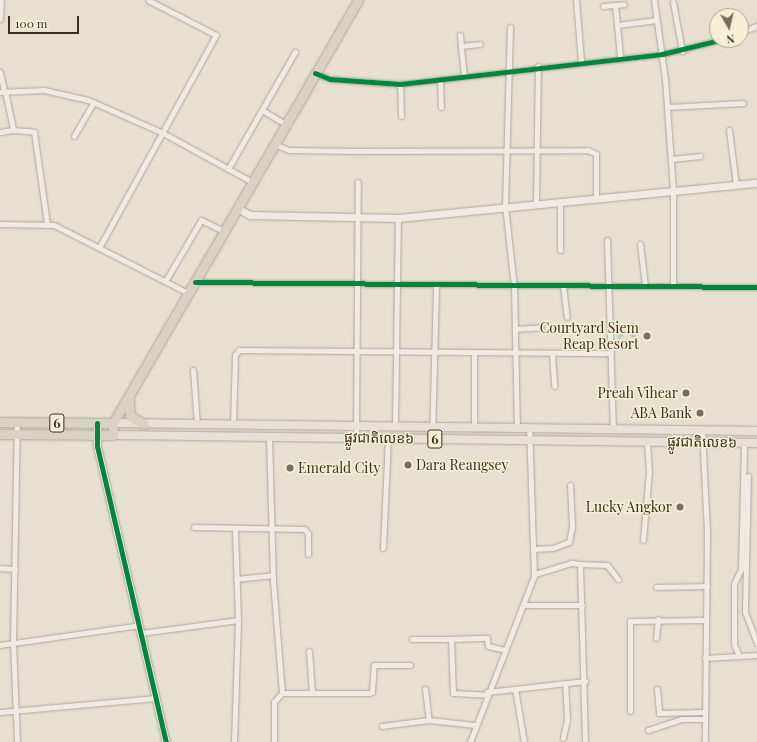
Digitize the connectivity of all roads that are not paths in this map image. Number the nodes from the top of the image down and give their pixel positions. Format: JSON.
{"nodes":[{"id":1,"x":2,"y":0,"type":"edge"},
{"id":2,"x":148,"y":0,"type":"edge"},
{"id":3,"x":358,"y":0,"type":"edge"},
{"id":4,"x":576,"y":0,"type":"edge"},
{"id":5,"x":654,"y":0,"type":"edge"},
{"id":6,"x":673,"y":2,"type":"dead end"},
{"id":7,"x":624,"y":4,"type":"dead end"},
{"id":8,"x":602,"y":6,"type":"dead end"},
{"id":9,"x":615,"y":6,"type":"junction"},
{"id":10,"x":0,"y":19,"type":"edge"},
{"id":11,"x":657,"y":20,"type":"junction"},
{"id":12,"x":617,"y":25,"type":"junction"},
{"id":13,"x":510,"y":27,"type":"dead end"},
{"id":14,"x":460,"y":35,"type":"dead end"},
{"id":15,"x":709,"y":43,"type":"edge"},
{"id":16,"x":480,"y":44,"type":"dead end"},
{"id":17,"x":461,"y":46,"type":"junction"},
{"id":18,"x":682,"y":51,"type":"junction"},
{"id":19,"x":295,"y":52,"type":"dead end"},
{"id":20,"x":662,"y":54,"type":"junction"},
{"id":21,"x":620,"y":58,"type":"junction"},
{"id":22,"x":581,"y":61,"type":"junction"},
{"id":23,"x":538,"y":66,"type":"junction"},
{"id":24,"x":509,"y":69,"type":"junction"},
{"id":25,"x":0,"y":72,"type":"edge"},
{"id":26,"x":315,"y":73,"type":"junction"},
{"id":27,"x":464,"y":76,"type":"junction"},
{"id":28,"x":440,"y":80,"type":"junction"},
{"id":29,"x":400,"y":84,"type":"junction"},
{"id":30,"x":3,"y":91,"type":"edge"},
{"id":31,"x":94,"y":102,"type":"junction"},
{"id":32,"x":743,"y":103,"type":"dead end"},
{"id":33,"x":667,"y":107,"type":"junction"},
{"id":34,"x":441,"y":108,"type":"dead end"},
{"id":35,"x":262,"y":110,"type":"junction"},
{"id":36,"x":400,"y":116,"type":"dead end"},
{"id":37,"x":285,"y":124,"type":"junction"},
{"id":38,"x":12,"y":130,"type":"junction"},
{"id":39,"x":729,"y":130,"type":"dead end"},
{"id":40,"x":0,"y":132,"type":"edge"},
{"id":41,"x":163,"y":133,"type":"junction"},
{"id":42,"x":74,"y":136,"type":"dead end"},
{"id":43,"x":274,"y":144,"type":"junction"},
{"id":44,"x":537,"y":149,"type":"junction"},
{"id":45,"x":506,"y":151,"type":"junction"},
{"id":46,"x":700,"y":156,"type":"dead end"},
{"id":47,"x":671,"y":159,"type":"junction"},
{"id":48,"x":228,"y":169,"type":"junction"},
{"id":49,"x":252,"y":182,"type":"junction"},
{"id":50,"x":358,"y":182,"type":"dead end"},
{"id":51,"x":757,"y":183,"type":"edge"},
{"id":52,"x":736,"y":185,"type":"junction"},
{"id":53,"x":673,"y":191,"type":"junction"},
{"id":54,"x":596,"y":196,"type":"junction"},
{"id":55,"x":560,"y":201,"type":"junction"},
{"id":56,"x":536,"y":202,"type":"junction"},
{"id":57,"x":505,"y":206,"type":"junction"},
{"id":58,"x":237,"y":208,"type":"junction"},
{"id":59,"x":358,"y":217,"type":"junction"},
{"id":60,"x":398,"y":218,"type":"junction"},
{"id":61,"x":47,"y":223,"type":"junction"},
{"id":62,"x":0,"y":224,"type":"edge"},
{"id":63,"x":224,"y":231,"type":"junction"},
{"id":64,"x":606,"y":240,"type":"dead end"},
{"id":65,"x":640,"y":244,"type":"dead end"},
{"id":66,"x":100,"y":246,"type":"junction"},
{"id":67,"x":560,"y":250,"type":"dead end"},
{"id":68,"x":166,"y":280,"type":"junction"},
{"id":69,"x":195,"y":282,"type":"junction"},
{"id":70,"x":357,"y":283,"type":"junction"},
{"id":71,"x":396,"y":285,"type":"junction"},
{"id":72,"x":436,"y":285,"type":"junction"},
{"id":73,"x":514,"y":286,"type":"junction"},
{"id":74,"x":563,"y":286,"type":"junction"},
{"id":75,"x":607,"y":286,"type":"junction"},
{"id":76,"x":645,"y":286,"type":"junction"},
{"id":77,"x":673,"y":286,"type":"junction"},
{"id":78,"x":757,"y":287,"type":"edge"},
{"id":79,"x":188,"y":293,"type":"junction"},
{"id":80,"x":567,"y":316,"type":"dead end"},
{"id":81,"x":542,"y":327,"type":"dead end"},
{"id":82,"x":515,"y":329,"type":"junction"},
{"id":83,"x":357,"y":353,"type":"junction"},
{"id":84,"x":396,"y":353,"type":"junction"},
{"id":85,"x":611,"y":353,"type":"junction"},
{"id":86,"x":434,"y":354,"type":"junction"},
{"id":87,"x":474,"y":354,"type":"junction"},
{"id":88,"x":516,"y":354,"type":"junction"},
{"id":89,"x":552,"y":354,"type":"junction"},
{"id":90,"x":194,"y":370,"type":"dead end"},
{"id":91,"x":554,"y":386,"type":"dead end"},
{"id":92,"x":131,"y":393,"type":"junction"},
{"id":93,"x":0,"y":422,"type":"edge"},
{"id":94,"x":17,"y":423,"type":"junction"},
{"id":95,"x":97,"y":423,"type":"junction"},
{"id":96,"x":113,"y":423,"type":"junction"},
{"id":97,"x":144,"y":424,"type":"junction"},
{"id":98,"x":197,"y":425,"type":"junction"},
{"id":99,"x":233,"y":425,"type":"junction"},
{"id":100,"x":356,"y":426,"type":"junction"},
{"id":101,"x":395,"y":427,"type":"junction"},
{"id":102,"x":432,"y":427,"type":"junction"},
{"id":103,"x":474,"y":428,"type":"junction"},
{"id":104,"x":517,"y":428,"type":"junction"},
{"id":105,"x":529,"y":428,"type":"junction"},
{"id":106,"x":613,"y":429,"type":"junction"},
{"id":107,"x":702,"y":430,"type":"junction"},
{"id":108,"x":757,"y":431,"type":"edge"},
{"id":109,"x":0,"y":434,"type":"edge"},
{"id":110,"x":16,"y":434,"type":"junction"},
{"id":111,"x":97,"y":435,"type":"junction"},
{"id":112,"x":113,"y":435,"type":"junction"},
{"id":113,"x":269,"y":437,"type":"junction"},
{"id":114,"x":356,"y":438,"type":"junction"},
{"id":115,"x":388,"y":438,"type":"junction"},
{"id":116,"x":432,"y":439,"type":"junction"},
{"id":117,"x":530,"y":440,"type":"junction"},
{"id":118,"x":647,"y":441,"type":"junction"},
{"id":119,"x":703,"y":442,"type":"junction"},
{"id":120,"x":744,"y":443,"type":"junction"},
{"id":121,"x":757,"y":443,"type":"edge"},
{"id":122,"x":745,"y":458,"type":"junction"},
{"id":123,"x":570,"y":485,"type":"dead end"},
{"id":124,"x":194,"y":527,"type":"dead end"},
{"id":125,"x":235,"y":529,"type":"junction"},
{"id":126,"x":272,"y":530,"type":"junction"},
{"id":127,"x":643,"y":540,"type":"dead end"},
{"id":128,"x":383,"y":548,"type":"dead end"},
{"id":129,"x":533,"y":549,"type":"junction"},
{"id":130,"x":308,"y":554,"type":"dead end"},
{"id":131,"x":580,"y":564,"type":"junction"},
{"id":132,"x":0,"y":568,"type":"edge"},
{"id":133,"x":15,"y":569,"type":"junction"},
{"id":134,"x":535,"y":574,"type":"junction"},
{"id":135,"x":273,"y":575,"type":"junction"},
{"id":136,"x":236,"y":579,"type":"junction"},
{"id":137,"x":618,"y":579,"type":"dead end"},
{"id":138,"x":706,"y":586,"type":"junction"},
{"id":139,"x":656,"y":587,"type":"dead end"},
{"id":140,"x":525,"y":605,"type":"junction"},
{"id":141,"x":582,"y":605,"type":"junction"},
{"id":142,"x":658,"y":619,"type":"junction"},
{"id":143,"x":238,"y":620,"type":"junction"},
{"id":144,"x":706,"y":620,"type":"junction"},
{"id":145,"x":140,"y":625,"type":"junction"},
{"id":146,"x":141,"y":633,"type":"junction"},
{"id":147,"x":656,"y":638,"type":"dead end"},
{"id":148,"x":412,"y":639,"type":"dead end"},
{"id":149,"x":451,"y":639,"type":"junction"},
{"id":150,"x":13,"y":643,"type":"junction"},
{"id":151,"x":757,"y":643,"type":"edge"},
{"id":152,"x":0,"y":645,"type":"edge"},
{"id":153,"x":505,"y":650,"type":"junction"},
{"id":154,"x":309,"y":651,"type":"dead end"},
{"id":155,"x":757,"y":655,"type":"edge"},
{"id":156,"x":739,"y":656,"type":"junction"},
{"id":157,"x":704,"y":658,"type":"junction"},
{"id":158,"x":410,"y":665,"type":"dead end"},
{"id":159,"x":585,"y":681,"type":"junction"},
{"id":160,"x":565,"y":683,"type":"junction"},
{"id":161,"x":515,"y":688,"type":"junction"},
{"id":162,"x":425,"y":689,"type":"dead end"},
{"id":163,"x":657,"y":689,"type":"dead end"},
{"id":164,"x":282,"y":693,"type":"junction"},
{"id":165,"x":312,"y":693,"type":"junction"},
{"id":166,"x":487,"y":694,"type":"junction"},
{"id":167,"x":156,"y":698,"type":"junction"},
{"id":168,"x":13,"y":711,"type":"junction"},
{"id":169,"x":630,"y":711,"type":"dead end"},
{"id":170,"x":0,"y":712,"type":"edge"},
{"id":171,"x":705,"y":712,"type":"junction"},
{"id":172,"x":705,"y":719,"type":"junction"},
{"id":173,"x":429,"y":720,"type":"junction"},
{"id":174,"x":475,"y":724,"type":"junction"},
{"id":175,"x":382,"y":726,"type":"dead end"},
{"id":176,"x":648,"y":730,"type":"dead end"},
{"id":177,"x":563,"y":738,"type":"dead end"},
{"id":178,"x":16,"y":742,"type":"edge"},
{"id":179,"x":166,"y":742,"type":"edge"},
{"id":180,"x":234,"y":742,"type":"edge"},
{"id":181,"x":274,"y":742,"type":"edge"},
{"id":182,"x":470,"y":742,"type":"edge"},
{"id":183,"x":524,"y":742,"type":"edge"},
{"id":184,"x":585,"y":742,"type":"edge"},
{"id":185,"x":705,"y":742,"type":"edge"}],
"edges":[{"from":1,"to":10,"type":"street"},
{"from":2,"to":41,"type":"street"},
{"from":3,"to":26,"type":"highway"},
{"from":4,"to":22,"type":"street"},
{"from":5,"to":11,"type":"street"},
{"from":6,"to":18,"type":"street"},
{"from":7,"to":9,"type":"street"},
{"from":8,"to":9,"type":"street"},
{"from":9,"to":12,"type":"street"},
{"from":11,"to":12,"type":"street"},
{"from":11,"to":20,"type":"street"},
{"from":12,"to":21,"type":"street"},
{"from":13,"to":24,"type":"street"},
{"from":14,"to":17,"type":"street"},
{"from":15,"to":18,"type":"street"},
{"from":16,"to":17,"type":"street"},
{"from":17,"to":27,"type":"street"},
{"from":18,"to":20,"type":"street"},
{"from":19,"to":35,"type":"street"},
{"from":20,"to":21,"type":"street"},
{"from":20,"to":33,"type":"street"},
{"from":21,"to":22,"type":"street"},
{"from":22,"to":23,"type":"street"},
{"from":23,"to":24,"type":"street"},
{"from":23,"to":44,"type":"street"},
{"from":24,"to":27,"type":"street"},
{"from":24,"to":45,"type":"street"},
{"from":25,"to":30,"type":"street"},
{"from":26,"to":29,"type":"street"},
{"from":26,"to":37,"type":"highway"},
{"from":27,"to":28,"type":"street"},
{"from":28,"to":29,"type":"street"},
{"from":28,"to":34,"type":"street"},
{"from":29,"to":36,"type":"street"},
{"from":30,"to":31,"type":"street"},
{"from":30,"to":38,"type":"street"},
{"from":31,"to":41,"type":"street"},
{"from":31,"to":42,"type":"street"},
{"from":32,"to":33,"type":"street"},
{"from":33,"to":47,"type":"street"},
{"from":35,"to":37,"type":"street"},
{"from":35,"to":48,"type":"street"},
{"from":37,"to":43,"type":"highway"},
{"from":38,"to":40,"type":"street"},
{"from":38,"to":61,"type":"street"},
{"from":39,"to":52,"type":"street"},
{"from":41,"to":48,"type":"street"},
{"from":41,"to":66,"type":"street"},
{"from":43,"to":45,"type":"street"},
{"from":43,"to":49,"type":"highway"},
{"from":44,"to":45,"type":"street"},
{"from":44,"to":54,"type":"street"},
{"from":44,"to":56,"type":"street"},
{"from":45,"to":57,"type":"street"},
{"from":46,"to":47,"type":"street"},
{"from":47,"to":53,"type":"street"},
{"from":48,"to":49,"type":"street"},
{"from":49,"to":58,"type":"highway"},
{"from":50,"to":59,"type":"street"},
{"from":51,"to":52,"type":"street"},
{"from":52,"to":53,"type":"street"},
{"from":53,"to":54,"type":"street"},
{"from":53,"to":77,"type":"street"},
{"from":54,"to":55,"type":"street"},
{"from":55,"to":56,"type":"street"},
{"from":55,"to":67,"type":"street"},
{"from":56,"to":57,"type":"street"},
{"from":57,"to":60,"type":"street"},
{"from":57,"to":73,"type":"street"},
{"from":58,"to":59,"type":"street"},
{"from":58,"to":63,"type":"highway"},
{"from":59,"to":60,"type":"street"},
{"from":59,"to":70,"type":"street"},
{"from":60,"to":71,"type":"street"},
{"from":61,"to":62,"type":"street"},
{"from":61,"to":66,"type":"street"},
{"from":63,"to":68,"type":"street"},
{"from":63,"to":69,"type":"highway"},
{"from":64,"to":75,"type":"street"},
{"from":65,"to":76,"type":"street"},
{"from":66,"to":68,"type":"street"},
{"from":68,"to":79,"type":"street"},
{"from":69,"to":70,"type":"street"},
{"from":69,"to":79,"type":"highway"},
{"from":70,"to":71,"type":"street"},
{"from":70,"to":83,"type":"street"},
{"from":71,"to":72,"type":"street"},
{"from":71,"to":84,"type":"street"},
{"from":72,"to":73,"type":"street"},
{"from":72,"to":86,"type":"street"},
{"from":73,"to":74,"type":"street"},
{"from":73,"to":82,"type":"street"},
{"from":74,"to":75,"type":"street"},
{"from":74,"to":80,"type":"street"},
{"from":75,"to":76,"type":"street"},
{"from":75,"to":85,"type":"street"},
{"from":76,"to":77,"type":"street"},
{"from":77,"to":78,"type":"street"},
{"from":79,"to":92,"type":"highway"},
{"from":81,"to":82,"type":"street"},
{"from":82,"to":88,"type":"street"},
{"from":83,"to":84,"type":"street"},
{"from":83,"to":99,"type":"street"},
{"from":83,"to":100,"type":"street"},
{"from":84,"to":86,"type":"street"},
{"from":84,"to":101,"type":"street"},
{"from":85,"to":89,"type":"street"},
{"from":85,"to":106,"type":"street"},
{"from":86,"to":87,"type":"street"},
{"from":86,"to":102,"type":"street"},
{"from":87,"to":88,"type":"street"},
{"from":87,"to":103,"type":"street"},
{"from":88,"to":89,"type":"street"},
{"from":88,"to":104,"type":"street"},
{"from":89,"to":91,"type":"street"},
{"from":90,"to":98,"type":"street"},
{"from":92,"to":96,"type":"highway"},
{"from":92,"to":97,"type":"highway"},
{"from":93,"to":94,"type":"highway","name":"ផ្លូវជាតិលេខ៦","number":"6"},
{"from":94,"to":95,"type":"highway","name":"ផ្លូវជាតិលេខ៦","number":"6"},
{"from":94,"to":110,"type":"street"},
{"from":95,"to":96,"type":"highway","name":"ផ្លូវជាតិលេខ៦","number":"6"},
{"from":95,"to":111,"type":"street"},
{"from":96,"to":97,"type":"main road","name":"ផ្លូវជាតិលេខ៦","number":"6"},
{"from":96,"to":112,"type":"highway"},
{"from":97,"to":98,"type":"main road","name":"ផ្លូវជាតិលេខ៦","number":"6"},
{"from":98,"to":99,"type":"main road","name":"ផ្លូវជាតិលេខ៦","number":"6"},
{"from":99,"to":100,"type":"main road","name":"ផ្លូវជាតិលេខ៦","number":"6"},
{"from":100,"to":101,"type":"main road","name":"ផ្លូវជាតិលេខ៦","number":"6"},
{"from":100,"to":114,"type":"street"},
{"from":101,"to":102,"type":"main road","name":"ផ្លូវជាតិលេខ៦","number":"6"},
{"from":102,"to":103,"type":"main road","name":"ផ្លូវជាតិលេខ៦","number":"6"},
{"from":102,"to":116,"type":"street"},
{"from":103,"to":104,"type":"main road","name":"ផ្លូវជាតិលេខ៦","number":"6"},
{"from":104,"to":105,"type":"main road","name":"ផ្លូវជាតិលេខ៦","number":"6"},
{"from":105,"to":106,"type":"main road","name":"ផ្លូវជាតិលេខ៦","number":"6"},
{"from":105,"to":117,"type":"street"},
{"from":106,"to":107,"type":"main road","name":"ផ្លូវជាតិលេខ៦","number":"6"},
{"from":107,"to":108,"type":"main road","name":"ផ្លូវជាតិលេខ៦","number":"6"},
{"from":107,"to":119,"type":"street"},
{"from":109,"to":110,"type":"highway","name":"ផ្លូវជាតិលេខ៦","number":"6"},
{"from":110,"to":111,"type":"highway","name":"ផ្លូវជាតិលេខ៦","number":"6"},
{"from":110,"to":133,"type":"street"},
{"from":111,"to":112,"type":"highway","name":"ផ្លូវជាតិលេខ៦","number":"6"},
{"from":111,"to":145,"type":"street"},
{"from":112,"to":113,"type":"main road","name":"ផ្លូវជាតិលេខ៦","number":"6"},
{"from":113,"to":114,"type":"main road","name":"ផ្លូវជាតិលេខ៦","number":"6"},
{"from":113,"to":126,"type":"street"},
{"from":114,"to":115,"type":"main road","name":"ផ្លូវជាតិលេខ៦","number":"6"},
{"from":115,"to":116,"type":"main road","name":"ផ្លូវជាតិលេខ៦","number":"6"},
{"from":115,"to":128,"type":"street"},
{"from":116,"to":117,"type":"main road","name":"ផ្លូវជាតិលេខ៦","number":"6"},
{"from":117,"to":118,"type":"main road","name":"ផ្លូវជាតិលេខ៦","number":"6"},
{"from":117,"to":129,"type":"street"},
{"from":118,"to":119,"type":"main road","name":"ផ្លូវជាតិលេខ៦","number":"6"},
{"from":118,"to":127,"type":"street"},
{"from":119,"to":120,"type":"main road","name":"ផ្លូវជាតិលេខ៦","number":"6"},
{"from":119,"to":138,"type":"street"},
{"from":120,"to":121,"type":"main road","name":"ផ្លូវជាតិលេខ៦","number":"6"},
{"from":120,"to":122,"type":"street"},
{"from":122,"to":151,"type":"street"},
{"from":122,"to":156,"type":"street"},
{"from":123,"to":129,"type":"street"},
{"from":124,"to":125,"type":"street"},
{"from":125,"to":126,"type":"street"},
{"from":125,"to":136,"type":"street"},
{"from":126,"to":130,"type":"street"},
{"from":126,"to":135,"type":"street"},
{"from":129,"to":134,"type":"street"},
{"from":131,"to":134,"type":"street"},
{"from":131,"to":137,"type":"street"},
{"from":131,"to":141,"type":"street"},
{"from":132,"to":133,"type":"street"},
{"from":133,"to":150,"type":"street"},
{"from":134,"to":140,"type":"street"},
{"from":135,"to":136,"type":"street"},
{"from":135,"to":164,"type":"street"},
{"from":136,"to":143,"type":"street"},
{"from":138,"to":139,"type":"street"},
{"from":138,"to":144,"type":"street"},
{"from":140,"to":141,"type":"street"},
{"from":140,"to":153,"type":"street"},
{"from":141,"to":159,"type":"street"},
{"from":142,"to":144,"type":"street"},
{"from":142,"to":147,"type":"street"},
{"from":142,"to":169,"type":"street"},
{"from":143,"to":146,"type":"street"},
{"from":143,"to":180,"type":"street"},
{"from":144,"to":157,"type":"street"},
{"from":145,"to":146,"type":"street"},
{"from":145,"to":150,"type":"street"},
{"from":146,"to":167,"type":"street"},
{"from":148,"to":149,"type":"street"},
{"from":149,"to":153,"type":"street"},
{"from":149,"to":166,"type":"street"},
{"from":150,"to":152,"type":"street"},
{"from":150,"to":168,"type":"street"},
{"from":153,"to":166,"type":"street"},
{"from":154,"to":165,"type":"street"},
{"from":155,"to":156,"type":"street"},
{"from":156,"to":157,"type":"street"},
{"from":157,"to":171,"type":"street"},
{"from":158,"to":165,"type":"street"},
{"from":159,"to":160,"type":"street"},
{"from":159,"to":184,"type":"street"},
{"from":160,"to":161,"type":"street"},
{"from":160,"to":177,"type":"street"},
{"from":161,"to":166,"type":"street"},
{"from":161,"to":183,"type":"street"},
{"from":162,"to":173,"type":"street"},
{"from":163,"to":171,"type":"street"},
{"from":164,"to":165,"type":"street"},
{"from":164,"to":181,"type":"street"},
{"from":166,"to":174,"type":"street"},
{"from":167,"to":168,"type":"street"},
{"from":167,"to":179,"type":"street"},
{"from":168,"to":170,"type":"street"},
{"from":168,"to":178,"type":"street"},
{"from":171,"to":172,"type":"street"},
{"from":172,"to":176,"type":"street"},
{"from":172,"to":185,"type":"street"},
{"from":173,"to":174,"type":"street"},
{"from":173,"to":175,"type":"street"},
{"from":174,"to":182,"type":"street"}]}
